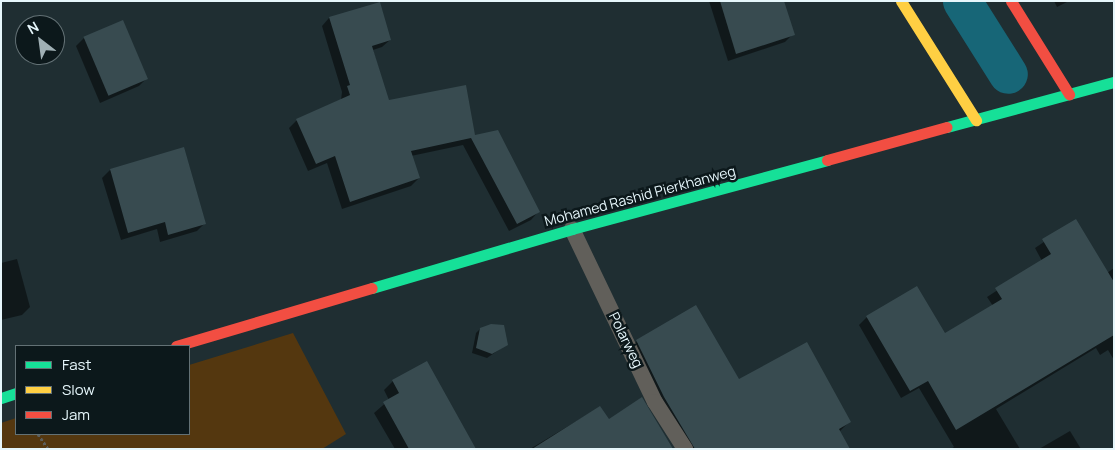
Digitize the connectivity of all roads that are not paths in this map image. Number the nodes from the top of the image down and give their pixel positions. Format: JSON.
{"nodes":[{"id":1,"x":901,"y":1,"type":"edge"},
{"id":2,"x":1011,"y":1,"type":"edge"},
{"id":3,"x":1114,"y":82,"type":"edge"},
{"id":4,"x":1070,"y":94,"type":"junction"},
{"id":5,"x":976,"y":120,"type":"junction"},
{"id":6,"x":572,"y":229,"type":"junction"},
{"id":7,"x":179,"y":345,"type":"edge"},
{"id":8,"x":15,"y":394,"type":"edge"},
{"id":9,"x":1,"y":398,"type":"edge"},
{"id":10,"x":684,"y":449,"type":"edge"}],
"edges":[{"from":1,"to":5,"type":"street"},
{"from":2,"to":4,"type":"street"},
{"from":3,"to":4,"type":"street","name":"Mohamed Rashid Pierkhanweg"},
{"from":4,"to":5,"type":"street","name":"Mohamed Rashid Pierkhanweg"},
{"from":5,"to":6,"type":"street","name":"Mohamed Rashid Pierkhanweg"},
{"from":6,"to":7,"type":"street","name":"Mohamed Rashid Pierkhanweg"},
{"from":6,"to":10,"type":"lane","name":"Polarweg"},
{"from":8,"to":9,"type":"street"}]}
